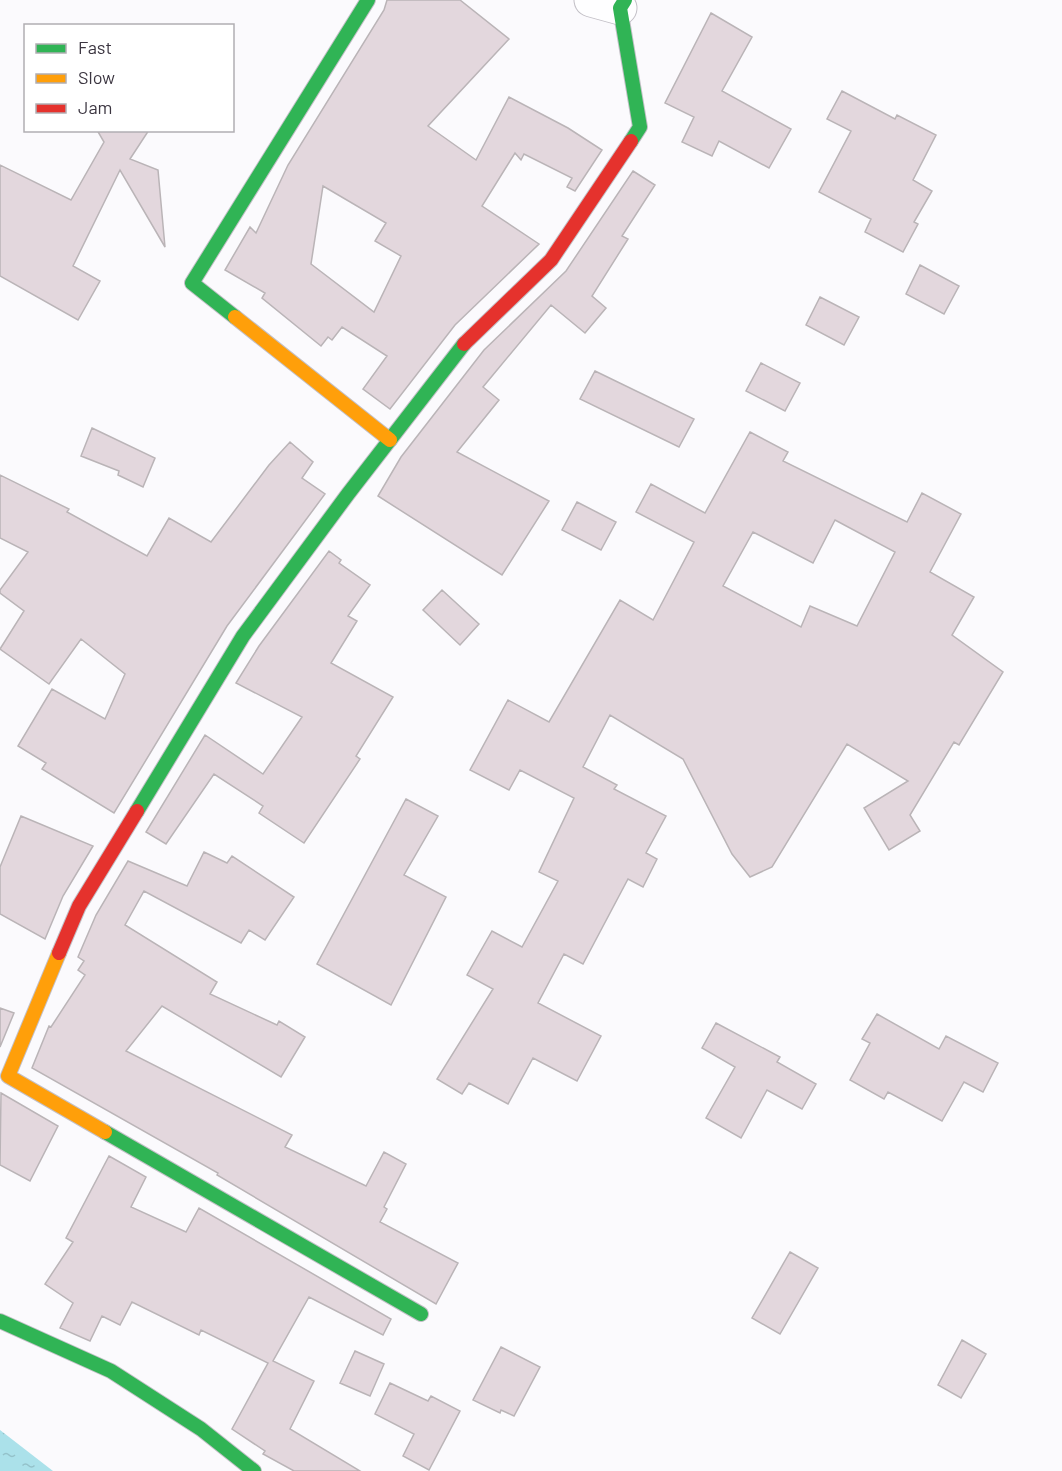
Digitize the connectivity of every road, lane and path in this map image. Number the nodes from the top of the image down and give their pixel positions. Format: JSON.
{"nodes":[{"id":1,"x":368,"y":0,"type":"edge"},
{"id":2,"x":612,"y":3,"type":"edge"},
{"id":3,"x":390,"y":440,"type":"junction"},
{"id":4,"x":3,"y":1077,"type":"edge"},
{"id":5,"x":421,"y":1314,"type":"dead end"},
{"id":6,"x":0,"y":1321,"type":"edge"},
{"id":7,"x":254,"y":1471,"type":"edge"}],
"edges":[{"from":1,"to":3,"type":"street"},
{"from":2,"to":3,"type":"street"},
{"from":3,"to":4,"type":"street"},
{"from":4,"to":5,"type":"street"},
{"from":6,"to":7,"type":"street"}]}
